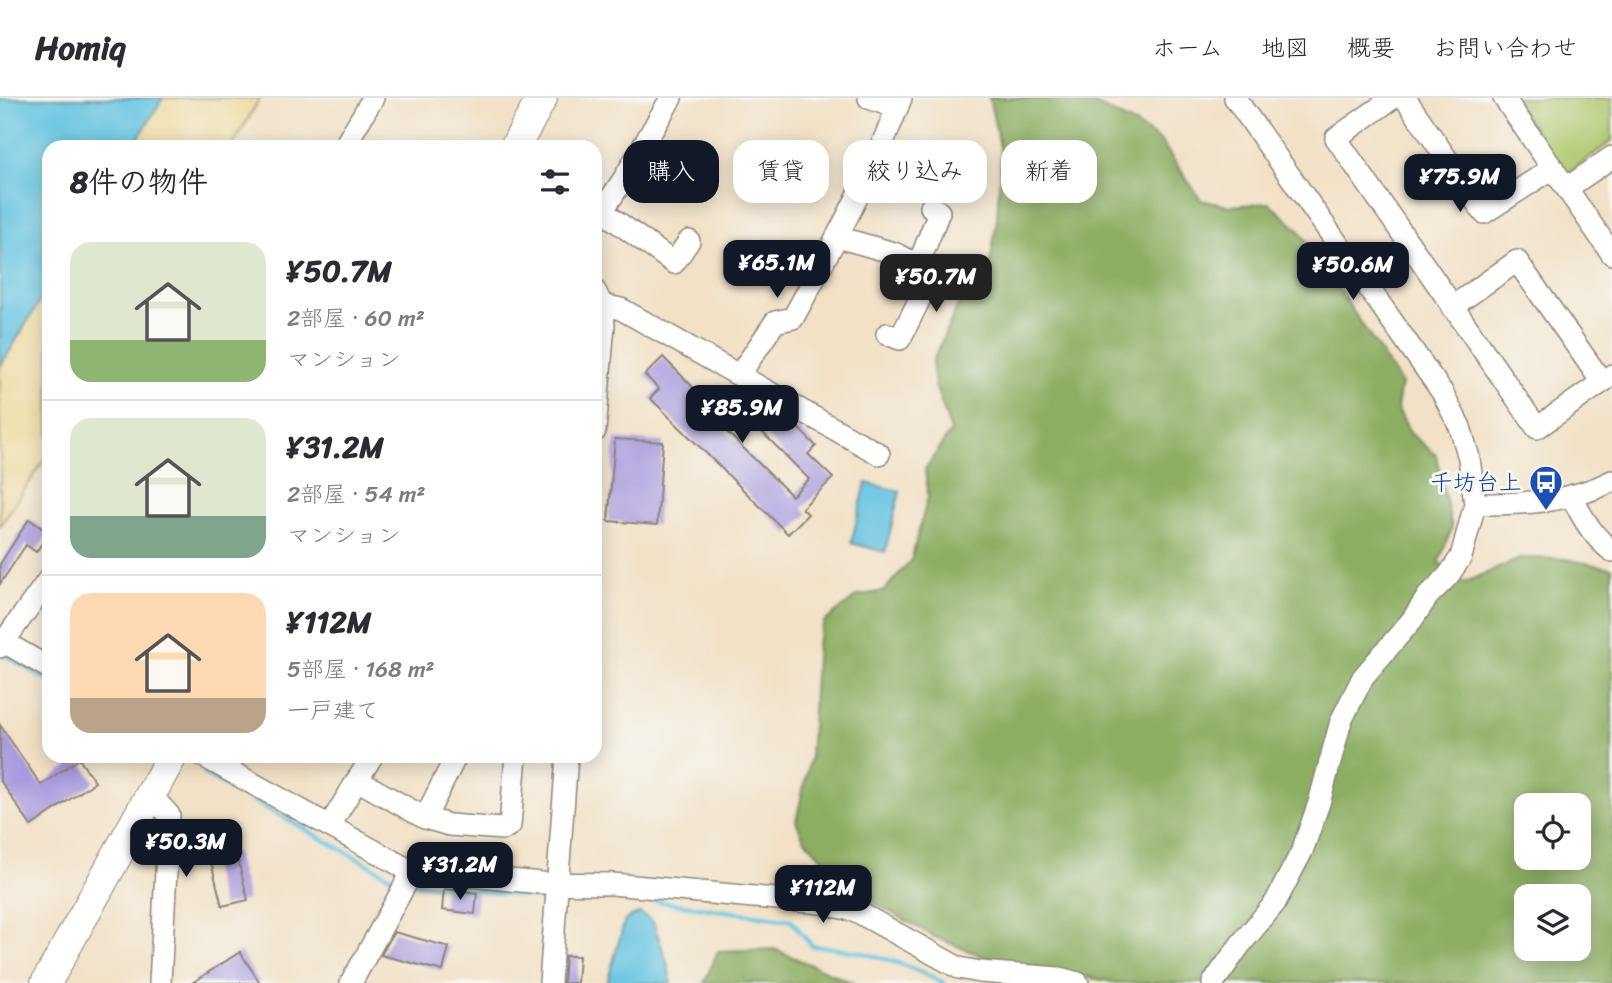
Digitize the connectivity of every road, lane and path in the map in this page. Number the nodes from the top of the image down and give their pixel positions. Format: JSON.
{"nodes":[{"id":1,"x":373,"y":98,"type":"edge"},
{"id":2,"x":542,"y":98,"type":"edge"},
{"id":3,"x":671,"y":98,"type":"edge"},
{"id":4,"x":869,"y":98,"type":"edge"},
{"id":5,"x":1393,"y":98,"type":"edge"},
{"id":6,"x":1405,"y":98,"type":"edge"},
{"id":7,"x":1504,"y":98,"type":"edge"},
{"id":8,"x":1237,"y":99,"type":"edge"},
{"id":9,"x":899,"y":103,"type":"edge"},
{"id":10,"x":355,"y":140,"type":"edge"},
{"id":11,"x":519,"y":140,"type":"edge"},
{"id":12,"x":1612,"y":157,"type":"edge"},
{"id":13,"x":1553,"y":168,"type":"junction"},
{"id":14,"x":1567,"y":188,"type":"junction"},
{"id":15,"x":931,"y":207,"type":"dead end"},
{"id":16,"x":602,"y":212,"type":"edge"},
{"id":17,"x":602,"y":218,"type":"edge"},
{"id":18,"x":837,"y":237,"type":"junction"},
{"id":19,"x":690,"y":241,"type":"dead end"},
{"id":20,"x":1612,"y":254,"type":"edge"},
{"id":21,"x":919,"y":263,"type":"junction"},
{"id":22,"x":602,"y":300,"type":"edge"},
{"id":23,"x":1452,"y":307,"type":"junction"},
{"id":24,"x":602,"y":314,"type":"edge"},
{"id":25,"x":887,"y":334,"type":"dead end"},
{"id":26,"x":602,"y":348,"type":"edge"},
{"id":27,"x":740,"y":374,"type":"junction"},
{"id":28,"x":1607,"y":378,"type":"edge"},
{"id":29,"x":880,"y":454,"type":"dead end"},
{"id":30,"x":1612,"y":481,"type":"edge"},
{"id":31,"x":1572,"y":496,"type":"junction"},
{"id":32,"x":1475,"y":504,"type":"junction"},
{"id":33,"x":1612,"y":551,"type":"edge"},
{"id":34,"x":42,"y":589,"type":"edge"},
{"id":35,"x":2,"y":645,"type":"edge"},
{"id":36,"x":42,"y":665,"type":"edge"},
{"id":37,"x":168,"y":763,"type":"edge"},
{"id":38,"x":216,"y":763,"type":"edge"},
{"id":39,"x":368,"y":763,"type":"edge"},
{"id":40,"x":452,"y":763,"type":"edge"},
{"id":41,"x":515,"y":763,"type":"edge"},
{"id":42,"x":567,"y":763,"type":"edge"},
{"id":43,"x":357,"y":780,"type":"junction"},
{"id":44,"x":151,"y":795,"type":"junction"},
{"id":45,"x":425,"y":818,"type":"junction"},
{"id":46,"x":330,"y":825,"type":"junction"},
{"id":47,"x":409,"y":870,"type":"junction"},
{"id":48,"x":558,"y":882,"type":"junction"},
{"id":49,"x":46,"y":983,"type":"edge"},
{"id":50,"x":160,"y":983,"type":"edge"},
{"id":51,"x":351,"y":983,"type":"edge"},
{"id":52,"x":550,"y":983,"type":"edge"},
{"id":53,"x":1078,"y":983,"type":"edge"},
{"id":54,"x":1213,"y":983,"type":"edge"}],
"edges":[{"from":1,"to":10,"type":"street"},
{"from":2,"to":11,"type":"highway"},
{"from":3,"to":16,"type":"street"},
{"from":4,"to":9,"type":"street"},
{"from":5,"to":23,"type":"street"},
{"from":6,"to":13,"type":"street"},
{"from":7,"to":13,"type":"street"},
{"from":8,"to":32,"type":"street"},
{"from":9,"to":18,"type":"street"},
{"from":12,"to":14,"type":"street"},
{"from":13,"to":14,"type":"street"},
{"from":14,"to":20,"type":"street"},
{"from":15,"to":21,"type":"street"},
{"from":17,"to":19,"type":"street"},
{"from":18,"to":21,"type":"street"},
{"from":18,"to":27,"type":"street"},
{"from":21,"to":25,"type":"street"},
{"from":22,"to":27,"type":"street"},
{"from":23,"to":28,"type":"street"},
{"from":23,"to":28,"type":"street"},
{"from":24,"to":26,"type":"street"},
{"from":27,"to":29,"type":"street"},
{"from":30,"to":31,"type":"street"},
{"from":31,"to":32,"type":"street"},
{"from":31,"to":33,"type":"street"},
{"from":32,"to":54,"type":"street"},
{"from":34,"to":35,"type":"street"},
{"from":35,"to":36,"type":"street"},
{"from":37,"to":44,"type":"highway"},
{"from":38,"to":46,"type":"street"},
{"from":39,"to":43,"type":"street"},
{"from":40,"to":45,"type":"street"},
{"from":41,"to":45,"type":"street"},
{"from":42,"to":48,"type":"street"},
{"from":43,"to":45,"type":"street"},
{"from":43,"to":46,"type":"street"},
{"from":44,"to":49,"type":"highway"},
{"from":44,"to":50,"type":"street"},
{"from":46,"to":47,"type":"street"},
{"from":47,"to":48,"type":"street"},
{"from":47,"to":51,"type":"street"},
{"from":48,"to":52,"type":"street"},
{"from":48,"to":53,"type":"street"}]}
